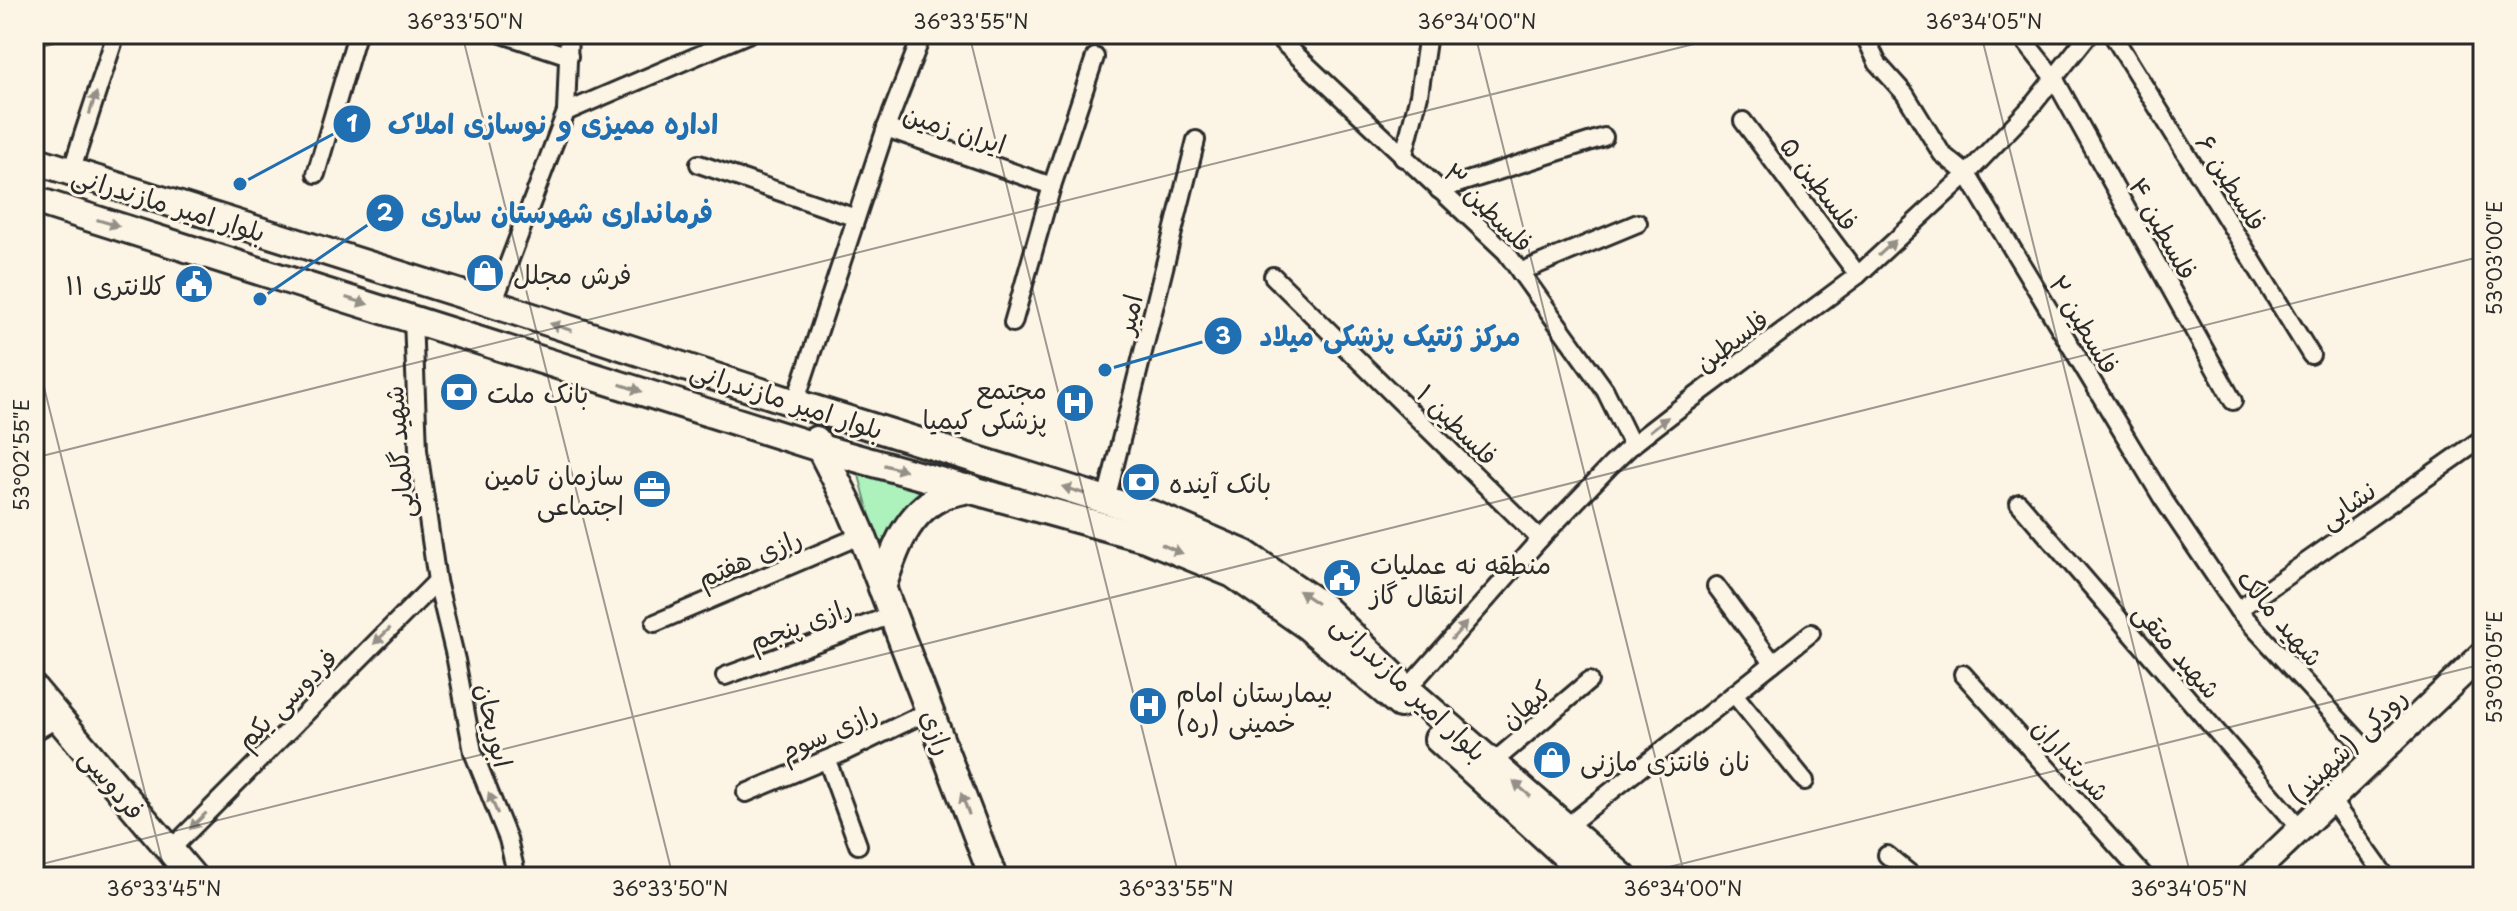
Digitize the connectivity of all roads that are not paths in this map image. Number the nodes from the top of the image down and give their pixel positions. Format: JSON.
{"nodes":[{"id":1,"x":116,"y":34,"type":"edge"},
{"id":2,"x":357,"y":34,"type":"edge"},
{"id":3,"x":502,"y":34,"type":"edge"},
{"id":4,"x":569,"y":34,"type":"edge"},
{"id":5,"x":748,"y":34,"type":"edge"},
{"id":6,"x":1274,"y":34,"type":"edge"},
{"id":7,"x":1428,"y":34,"type":"edge"},
{"id":8,"x":1864,"y":34,"type":"edge"},
{"id":9,"x":2019,"y":34,"type":"edge"},
{"id":10,"x":2089,"y":34,"type":"edge"},
{"id":11,"x":2112,"y":34,"type":"edge"},
{"id":12,"x":919,"y":43,"type":"dead end"},
{"id":13,"x":569,"y":56,"type":"junction"},
{"id":14,"x":1095,"y":57,"type":"dead end"},
{"id":15,"x":2054,"y":78,"type":"junction"},
{"id":16,"x":566,"y":112,"type":"junction"},
{"id":17,"x":1743,"y":121,"type":"dead end"},
{"id":18,"x":886,"y":128,"type":"junction"},
{"id":19,"x":1604,"y":137,"type":"dead end"},
{"id":20,"x":1196,"y":140,"type":"dead end"},
{"id":21,"x":1403,"y":158,"type":"junction"},
{"id":22,"x":34,"y":160,"type":"edge"},
{"id":23,"x":699,"y":164,"type":"dead end"},
{"id":24,"x":71,"y":172,"type":"junction"},
{"id":25,"x":316,"y":174,"type":"dead end"},
{"id":26,"x":1967,"y":174,"type":"junction"},
{"id":27,"x":1052,"y":186,"type":"junction"},
{"id":28,"x":1439,"y":190,"type":"junction"},
{"id":29,"x":34,"y":200,"type":"edge"},
{"id":30,"x":856,"y":218,"type":"junction"},
{"id":31,"x":1638,"y":223,"type":"dead end"},
{"id":32,"x":1520,"y":272,"type":"junction"},
{"id":33,"x":1858,"y":275,"type":"junction"},
{"id":34,"x":1273,"y":276,"type":"dead end"},
{"id":35,"x":493,"y":304,"type":"junction"},
{"id":36,"x":413,"y":318,"type":"junction"},
{"id":37,"x":1013,"y":323,"type":"dead end"},
{"id":38,"x":2311,"y":355,"type":"dead end"},
{"id":39,"x":2233,"y":401,"type":"dead end"},
{"id":40,"x":795,"y":403,"type":"junction"},
{"id":41,"x":2483,"y":438,"type":"edge"},
{"id":42,"x":1632,"y":445,"type":"junction"},
{"id":43,"x":820,"y":448,"type":"junction"},
{"id":44,"x":970,"y":488,"type":"junction"},
{"id":45,"x":2163,"y":499,"type":"joint"},
{"id":46,"x":1106,"y":500,"type":"junction"},
{"id":47,"x":2019,"y":503,"type":"dead end"},
{"id":48,"x":862,"y":535,"type":"junction"},
{"id":49,"x":1540,"y":539,"type":"junction"},
{"id":50,"x":437,"y":581,"type":"junction"},
{"id":51,"x":1716,"y":586,"type":"dead end"},
{"id":52,"x":882,"y":588,"type":"junction"},
{"id":53,"x":2238,"y":610,"type":"junction"},
{"id":54,"x":892,"y":615,"type":"junction"},
{"id":55,"x":655,"y":623,"type":"dead end"},
{"id":56,"x":1811,"y":633,"type":"dead end"},
{"id":57,"x":2483,"y":654,"type":"edge"},
{"id":58,"x":1773,"y":663,"type":"junction"},
{"id":59,"x":1963,"y":674,"type":"dead end"},
{"id":60,"x":725,"y":676,"type":"dead end"},
{"id":61,"x":1589,"y":681,"type":"dead end"},
{"id":62,"x":34,"y":689,"type":"edge"},
{"id":63,"x":1407,"y":689,"type":"junction"},
{"id":64,"x":1734,"y":694,"type":"junction"},
{"id":65,"x":929,"y":711,"type":"junction"},
{"id":66,"x":58,"y":718,"type":"junction"},
{"id":67,"x":34,"y":732,"type":"edge"},
{"id":68,"x":2374,"y":758,"type":"junction"},
{"id":69,"x":827,"y":760,"type":"junction"},
{"id":70,"x":1492,"y":763,"type":"junction"},
{"id":71,"x":1805,"y":781,"type":"dead end"},
{"id":72,"x":746,"y":793,"type":"dead end"},
{"id":73,"x":2331,"y":800,"type":"junction"},
{"id":74,"x":1566,"y":827,"type":"junction"},
{"id":75,"x":2300,"y":828,"type":"junction"},
{"id":76,"x":858,"y":845,"type":"dead end"},
{"id":77,"x":170,"y":850,"type":"junction"},
{"id":78,"x":1887,"y":855,"type":"dead end"},
{"id":79,"x":193,"y":877,"type":"edge"},
{"id":80,"x":517,"y":877,"type":"edge"},
{"id":81,"x":993,"y":877,"type":"edge"},
{"id":82,"x":1589,"y":877,"type":"edge"},
{"id":83,"x":1623,"y":877,"type":"edge"},
{"id":84,"x":1914,"y":877,"type":"edge"},
{"id":85,"x":2145,"y":877,"type":"edge"},
{"id":86,"x":2250,"y":877,"type":"edge"},
{"id":87,"x":2386,"y":877,"type":"edge"}],
"edges":[{"from":24,"to":1,"type":"street","one_way":true},
{"from":2,"to":25,"type":"street"},
{"from":3,"to":13,"type":"street"},
{"from":4,"to":13,"type":"street"},
{"from":5,"to":16,"type":"street"},
{"from":6,"to":21,"type":"street","name":"فلسطین ۳"},
{"from":7,"to":21,"type":"street"},
{"from":8,"to":26,"type":"street","name":"فلسطین ۲"},
{"from":9,"to":15,"type":"street","name":"فلسطین ۴"},
{"from":10,"to":15,"type":"street","name":"فلسطین"},
{"from":11,"to":38,"type":"street","name":"فلسطین ۶"},
{"from":12,"to":18,"type":"street"},
{"from":13,"to":16,"type":"street"},
{"from":14,"to":27,"type":"street"},
{"from":15,"to":26,"type":"street","name":"فلسطین"},
{"from":15,"to":39,"type":"street","name":"فلسطین ۴"},
{"from":16,"to":35,"type":"street"},
{"from":17,"to":33,"type":"street","name":"فلسطین ۵"},
{"from":18,"to":27,"type":"street","name":"ایران زمین"},
{"from":18,"to":30,"type":"street","name":"ایران زمین"},
{"from":19,"to":28,"type":"street"},
{"from":20,"to":46,"type":"street","name":"امیر"},
{"from":21,"to":28,"type":"street","name":"فلسطین ۳"},
{"from":22,"to":24,"type":"main road","name":"بلوار امیر مازندرانی"},
{"from":23,"to":30,"type":"street"},
{"from":24,"to":35,"type":"main road","name":"بلوار امیر مازندرانی"},
{"from":33,"to":26,"type":"street","name":"فلسطین","one_way":true},
{"from":26,"to":45,"type":"street","name":"فلسطین ۲"},
{"from":27,"to":37,"type":"street"},
{"from":28,"to":32,"type":"street","name":"فلسطین ۳"},
{"from":29,"to":36,"type":"main road","name":"بلوار امیر مازندرانی","one_way":true},
{"from":30,"to":40,"type":"street","name":"ایران زمین"},
{"from":31,"to":32,"type":"street"},
{"from":32,"to":42,"type":"street","name":"فلسطین ۳"},
{"from":42,"to":33,"type":"street","name":"فلسطین","one_way":true},
{"from":34,"to":49,"type":"street","name":"فلسطین ۱"},
{"from":40,"to":35,"type":"main road","name":"بلوار امیر مازندرانی","one_way":true},
{"from":36,"to":43,"type":"main road","name":"بلوار امیر مازندرانی","one_way":true},
{"from":36,"to":50,"type":"street","name":"شهید گلمایی"},
{"from":40,"to":43,"type":"main road","name":"رازی"},
{"from":46,"to":40,"type":"main road","name":"بلوار امیر مازندرانی","one_way":true},
{"from":41,"to":53,"type":"street","name":"نشایی"},
{"from":42,"to":49,"type":"street","name":"فلسطین"},
{"from":43,"to":44,"type":"main road","name":"بلوار امیر مازندرانی","one_way":true},
{"from":43,"to":48,"type":"main road","name":"رازی"},
{"from":44,"to":52,"type":"main road"},
{"from":44,"to":82,"type":"main road","name":"بلوار امیر مازندرانی","one_way":true},
{"from":45,"to":53,"type":"street","name":"شهید مالک"},
{"from":63,"to":46,"type":"main road","name":"بلوار امیر مازندرانی","one_way":true},
{"from":47,"to":75,"type":"street","name":"شهید متقی"},
{"from":48,"to":52,"type":"main road","name":"رازی"},
{"from":48,"to":55,"type":"street","name":"رازی هفتم"},
{"from":63,"to":49,"type":"street","name":"فلسطین","one_way":true},
{"from":50,"to":77,"type":"street","name":"فردوسی یکم","one_way":true},
{"from":80,"to":50,"type":"street","name":"ابوریحان","one_way":true},
{"from":51,"to":58,"type":"street"},
{"from":52,"to":54,"type":"main road","name":"رازی"},
{"from":53,"to":68,"type":"street","name":"شهید مالک"},
{"from":54,"to":60,"type":"street","name":"رازی پنجم"},
{"from":54,"to":65,"type":"main road","name":"رازی"},
{"from":56,"to":58,"type":"street"},
{"from":57,"to":68,"type":"main road","name":"رودکی (شهبند)"},
{"from":58,"to":64,"type":"street"},
{"from":59,"to":85,"type":"street","name":"شربتداران"},
{"from":61,"to":70,"type":"street","name":"کیهان"},
{"from":62,"to":66,"type":"main road","name":"فردوسی"},
{"from":63,"to":70,"type":"main road","name":"بلوار امیر مازندرانی"},
{"from":64,"to":71,"type":"street"},
{"from":64,"to":74,"type":"street"},
{"from":65,"to":69,"type":"street","name":"رازی سوم"},
{"from":81,"to":65,"type":"main road","name":"رازی","one_way":true},
{"from":66,"to":67,"type":"street"},
{"from":66,"to":77,"type":"main road","name":"فردوسی"},
{"from":68,"to":73,"type":"main road","name":"رودکی (شهبند)"},
{"from":69,"to":72,"type":"street","name":"رازی سوم"},
{"from":69,"to":76,"type":"street"},
{"from":74,"to":70,"type":"main road","name":"بلوار امیر مازندرانی","one_way":true},
{"from":73,"to":75,"type":"main road","name":"رودکی (شهبند)"},
{"from":73,"to":87,"type":"street"},
{"from":74,"to":83,"type":"main road","name":"بلوار امیر مازندرانی"},
{"from":75,"to":86,"type":"main road","name":"رودکی (شهبند)"},
{"from":77,"to":79,"type":"main road","name":"فردوسی"},
{"from":78,"to":84,"type":"street"}]}
